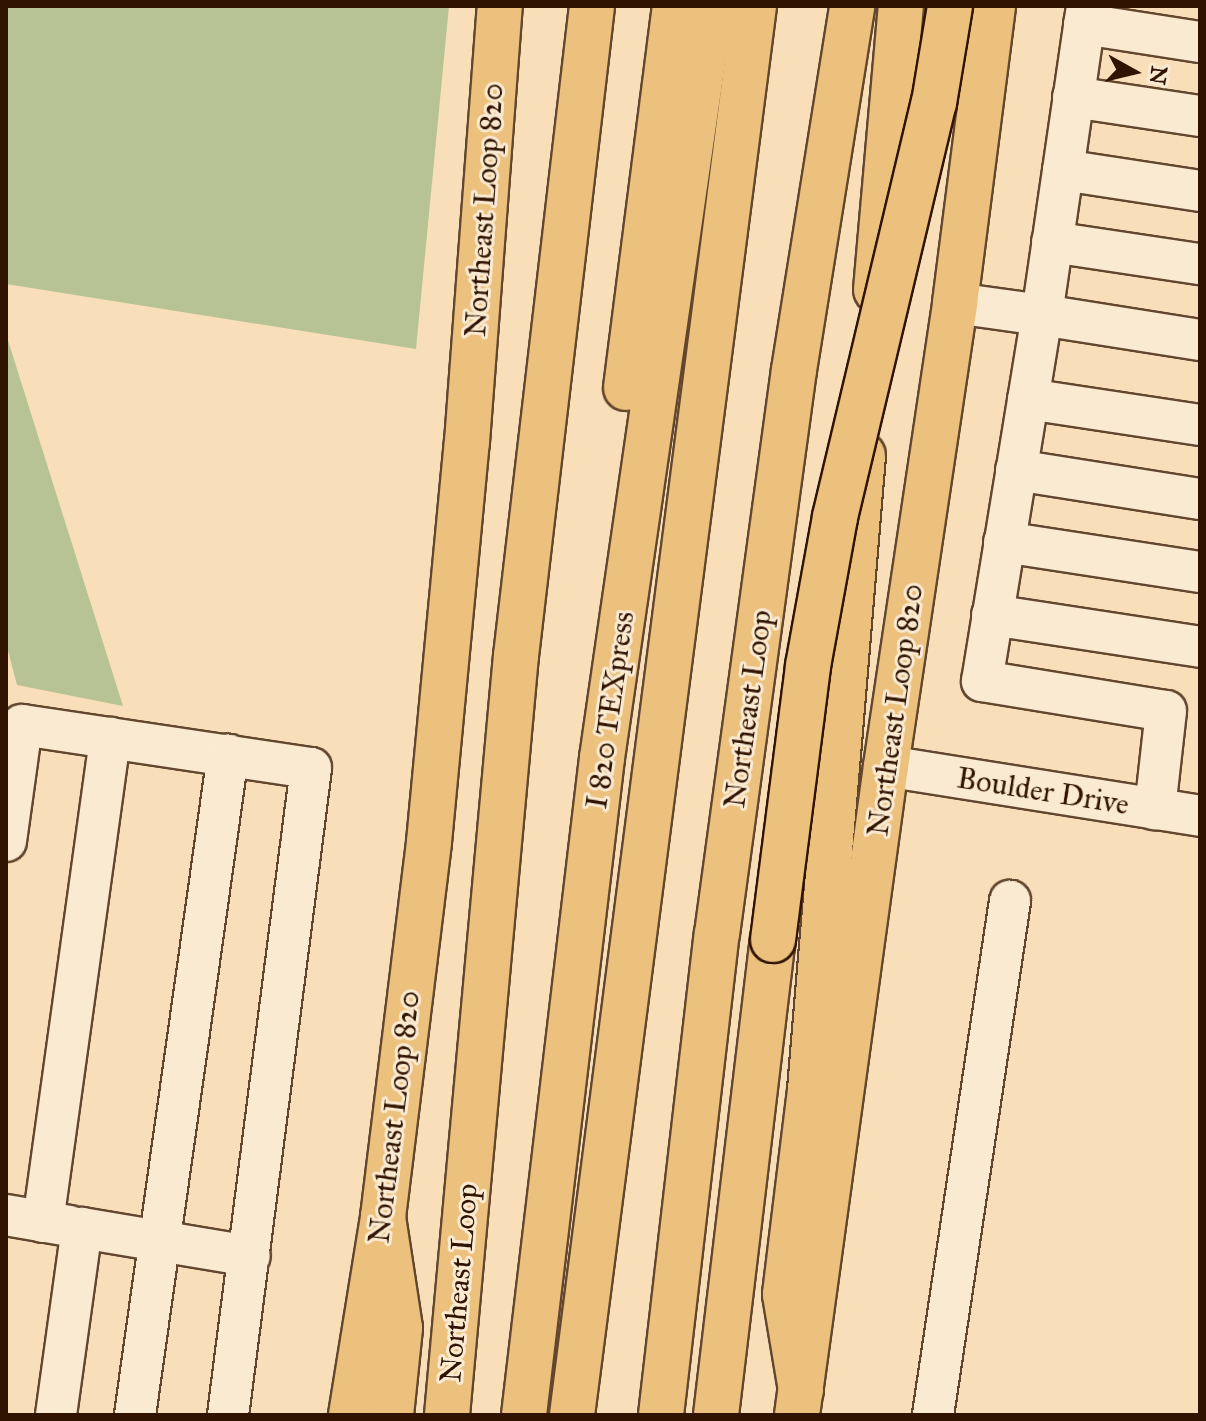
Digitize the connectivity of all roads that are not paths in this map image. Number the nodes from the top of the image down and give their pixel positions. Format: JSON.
{"nodes":[{"id":1,"x":500,"y":6,"type":"edge"},
{"id":2,"x":592,"y":6,"type":"edge"},
{"id":3,"x":675,"y":6,"type":"edge"},
{"id":4,"x":711,"y":6,"type":"edge"},
{"id":5,"x":754,"y":6,"type":"edge"},
{"id":6,"x":852,"y":6,"type":"edge"},
{"id":7,"x":901,"y":6,"type":"edge"},
{"id":8,"x":950,"y":6,"type":"edge"},
{"id":9,"x":993,"y":6,"type":"edge"},
{"id":10,"x":1085,"y":15,"type":"edge"},
{"id":11,"x":1200,"y":42,"type":"edge"},
{"id":12,"x":1073,"y":97,"type":"junction"},
{"id":13,"x":1200,"y":116,"type":"edge"},
{"id":14,"x":1063,"y":170,"type":"junction"},
{"id":15,"x":1200,"y":191,"type":"edge"},
{"id":16,"x":1052,"y":242,"type":"junction"},
{"id":17,"x":1200,"y":264,"type":"edge"},
{"id":18,"x":955,"y":303,"type":"junction"},
{"id":19,"x":1042,"y":315,"type":"junction"},
{"id":20,"x":1200,"y":340,"type":"edge"},
{"id":21,"x":1028,"y":399,"type":"junction"},
{"id":22,"x":1200,"y":425,"type":"edge"},
{"id":23,"x":1016,"y":470,"type":"junction"},
{"id":24,"x":1200,"y":499,"type":"edge"},
{"id":25,"x":1004,"y":542,"type":"junction"},
{"id":26,"x":632,"y":555,"type":"junction"},
{"id":27,"x":1200,"y":572,"type":"edge"},
{"id":28,"x":992,"y":615,"type":"junction"},
{"id":29,"x":1200,"y":647,"type":"edge"},
{"id":30,"x":1183,"y":713,"type":"edge"},
{"id":31,"x":110,"y":738,"type":"junction"},
{"id":32,"x":228,"y":755,"type":"junction"},
{"id":33,"x":886,"y":766,"type":"junction"},
{"id":34,"x":1155,"y":809,"type":"junction"},
{"id":35,"x":1200,"y":816,"type":"edge"},
{"id":36,"x":6,"y":841,"type":"edge"},
{"id":37,"x":1010,"y":901,"type":"dead end"},
{"id":38,"x":383,"y":1217,"type":"junction"},
{"id":39,"x":24,"y":1218,"type":"edge"},
{"id":40,"x":82,"y":1228,"type":"junction"},
{"id":41,"x":160,"y":1240,"type":"junction"},
{"id":42,"x":250,"y":1256,"type":"junction"},
{"id":43,"x":582,"y":1336,"type":"junction"},
{"id":44,"x":799,"y":1402,"type":"edge"},
{"id":45,"x":56,"y":1415,"type":"edge"},
{"id":46,"x":135,"y":1415,"type":"edge"},
{"id":47,"x":228,"y":1415,"type":"edge"},
{"id":48,"x":351,"y":1415,"type":"edge"},
{"id":49,"x":391,"y":1415,"type":"edge"},
{"id":50,"x":447,"y":1415,"type":"edge"},
{"id":51,"x":524,"y":1415,"type":"edge"},
{"id":52,"x":572,"y":1415,"type":"edge"},
{"id":53,"x":585,"y":1415,"type":"edge"},
{"id":54,"x":661,"y":1415,"type":"edge"},
{"id":55,"x":716,"y":1415,"type":"edge"},
{"id":56,"x":933,"y":1415,"type":"edge"}],
"edges":[{"from":1,"to":38,"type":"main road","name":"Northeast Loop 820"},
{"from":2,"to":50,"type":"main road","name":"Northeast Loop"},
{"from":3,"to":26,"type":"main road"},
{"from":4,"to":26,"type":"main road","name":"I 820 TEXpress"},
{"from":5,"to":43,"type":"main road","name":"I 820 TEXpress"},
{"from":6,"to":54,"type":"main road","name":"Northeast Loop"},
{"from":7,"to":44,"type":"main road"},
{"from":8,"to":55,"type":"main road","bridge":true},
{"from":9,"to":18,"type":"main road","name":"Northeast Loop 820"},
{"from":10,"to":11,"type":"street"},
{"from":10,"to":12,"type":"street"},
{"from":12,"to":13,"type":"street"},
{"from":12,"to":14,"type":"street"},
{"from":14,"to":15,"type":"street"},
{"from":14,"to":16,"type":"street"},
{"from":16,"to":17,"type":"street"},
{"from":16,"to":19,"type":"street"},
{"from":18,"to":19,"type":"street"},
{"from":18,"to":33,"type":"main road","name":"Northeast Loop 820"},
{"from":19,"to":20,"type":"street"},
{"from":19,"to":21,"type":"street"},
{"from":21,"to":22,"type":"street"},
{"from":21,"to":23,"type":"street"},
{"from":23,"to":24,"type":"street"},
{"from":23,"to":25,"type":"street"},
{"from":25,"to":27,"type":"street"},
{"from":25,"to":28,"type":"street"},
{"from":26,"to":51,"type":"main road","name":"I 820 TEXpress"},
{"from":28,"to":29,"type":"street"},
{"from":28,"to":30,"type":"street"},
{"from":30,"to":34,"type":"street"},
{"from":31,"to":32,"type":"street"},
{"from":31,"to":36,"type":"street"},
{"from":31,"to":39,"type":"street"},
{"from":32,"to":41,"type":"street"},
{"from":32,"to":42,"type":"street"},
{"from":33,"to":34,"type":"street","name":"Boulder Drive"},
{"from":33,"to":44,"type":"main road","name":"Northeast Loop 820"},
{"from":34,"to":35,"type":"street","name":"Boulder Drive"},
{"from":37,"to":56,"type":"street"},
{"from":38,"to":48,"type":"main road","name":"Northeast Loop 820"},
{"from":38,"to":49,"type":"main road"},
{"from":39,"to":40,"type":"street"},
{"from":40,"to":41,"type":"street"},
{"from":40,"to":45,"type":"street"},
{"from":41,"to":42,"type":"street"},
{"from":41,"to":46,"type":"street"},
{"from":42,"to":47,"type":"street"},
{"from":43,"to":52,"type":"main road","name":"I 820 TEXpress"},
{"from":43,"to":53,"type":"main road"}]}
